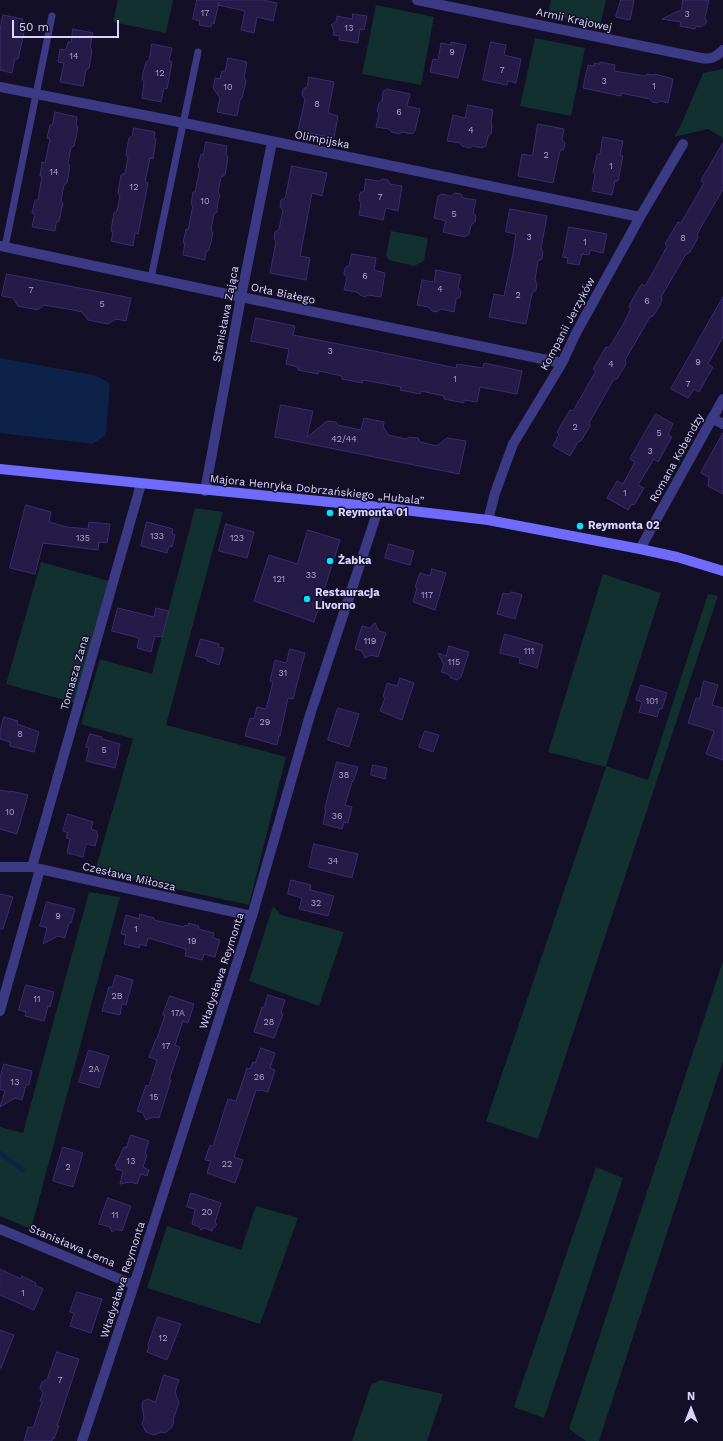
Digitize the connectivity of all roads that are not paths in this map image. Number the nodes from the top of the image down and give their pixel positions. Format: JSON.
{"nodes":[{"id":1,"x":418,"y":0,"type":"edge"},
{"id":2,"x":52,"y":16,"type":"dead end"},
{"id":3,"x":723,"y":50,"type":"edge"},
{"id":4,"x":198,"y":52,"type":"dead end"},
{"id":5,"x":0,"y":87,"type":"edge"},
{"id":6,"x":36,"y":94,"type":"junction"},
{"id":7,"x":184,"y":123,"type":"junction"},
{"id":8,"x":272,"y":142,"type":"junction"},
{"id":9,"x":683,"y":144,"type":"dead end"},
{"id":10,"x":640,"y":218,"type":"junction"},
{"id":11,"x":2,"y":246,"type":"edge"},
{"id":12,"x":151,"y":278,"type":"junction"},
{"id":13,"x":241,"y":297,"type":"junction"},
{"id":14,"x":562,"y":363,"type":"junction"},
{"id":15,"x":723,"y":399,"type":"edge"},
{"id":16,"x":712,"y":418,"type":"junction"},
{"id":17,"x":723,"y":424,"type":"edge"},
{"id":18,"x":0,"y":469,"type":"edge"},
{"id":19,"x":141,"y":484,"type":"junction"},
{"id":20,"x":205,"y":491,"type":"junction"},
{"id":21,"x":379,"y":507,"type":"junction"},
{"id":22,"x":488,"y":520,"type":"junction"},
{"id":23,"x":640,"y":549,"type":"junction"},
{"id":24,"x":723,"y":571,"type":"edge"},
{"id":25,"x":0,"y":867,"type":"edge"},
{"id":26,"x":36,"y":868,"type":"junction"},
{"id":27,"x":252,"y":916,"type":"junction"},
{"id":28,"x":0,"y":1011,"type":"edge"},
{"id":29,"x":0,"y":1229,"type":"edge"},
{"id":30,"x":134,"y":1284,"type":"junction"},
{"id":31,"x":82,"y":1441,"type":"edge"}],
"edges":[{"from":1,"to":3,"type":"street","name":"Armii Krajowej"},
{"from":2,"to":6,"type":"lane"},
{"from":4,"to":7,"type":"lane"},
{"from":5,"to":6,"type":"street","name":"Olimpijska"},
{"from":6,"to":7,"type":"street","name":"Olimpijska"},
{"from":6,"to":11,"type":"lane"},
{"from":7,"to":8,"type":"street","name":"Olimpijska"},
{"from":7,"to":12,"type":"lane"},
{"from":8,"to":10,"type":"street","name":"Olimpijska"},
{"from":8,"to":13,"type":"street","name":"Stanisława Zająca"},
{"from":9,"to":10,"type":"street","name":"Kompanii Jerzyków"},
{"from":10,"to":14,"type":"street","name":"Kompanii Jerzyków"},
{"from":11,"to":12,"type":"street","name":"Orła Białego"},
{"from":12,"to":13,"type":"street","name":"Orła Białego"},
{"from":13,"to":14,"type":"street","name":"Orła Białego"},
{"from":13,"to":20,"type":"street","name":"Stanisława Zająca"},
{"from":14,"to":22,"type":"street","name":"Kompanii Jerzyków"},
{"from":15,"to":16,"type":"street","name":"Romana Kobendzy"},
{"from":16,"to":17,"type":"street"},
{"from":16,"to":23,"type":"street","name":"Romana Kobendzy"},
{"from":18,"to":19,"type":"street","name":"Majora Henryka Dobrzańskiego „Hubala”"},
{"from":19,"to":20,"type":"street","name":"Majora Henryka Dobrzańskiego „Hubala”"},
{"from":19,"to":26,"type":"street","name":"Tomasza Zana"},
{"from":20,"to":21,"type":"street","name":"Majora Henryka Dobrzańskiego „Hubala”"},
{"from":21,"to":22,"type":"street","name":"Majora Henryka Dobrzańskiego „Hubala”"},
{"from":21,"to":27,"type":"street","name":"Władysława Reymonta"},
{"from":22,"to":23,"type":"street","name":"Majora Henryka Dobrzańskiego „Hubala”"},
{"from":23,"to":24,"type":"street","name":"Majora Henryka Dobrzańskiego „Hubala”"},
{"from":25,"to":26,"type":"street","name":"Czesława Miłosza"},
{"from":26,"to":27,"type":"street","name":"Czesława Miłosza"},
{"from":26,"to":28,"type":"street","name":"Tomasza Zana"},
{"from":27,"to":30,"type":"street","name":"Władysława Reymonta"},
{"from":29,"to":30,"type":"street","name":"Stanisława Lema"},
{"from":30,"to":31,"type":"street","name":"Władysława Reymonta"}]}
